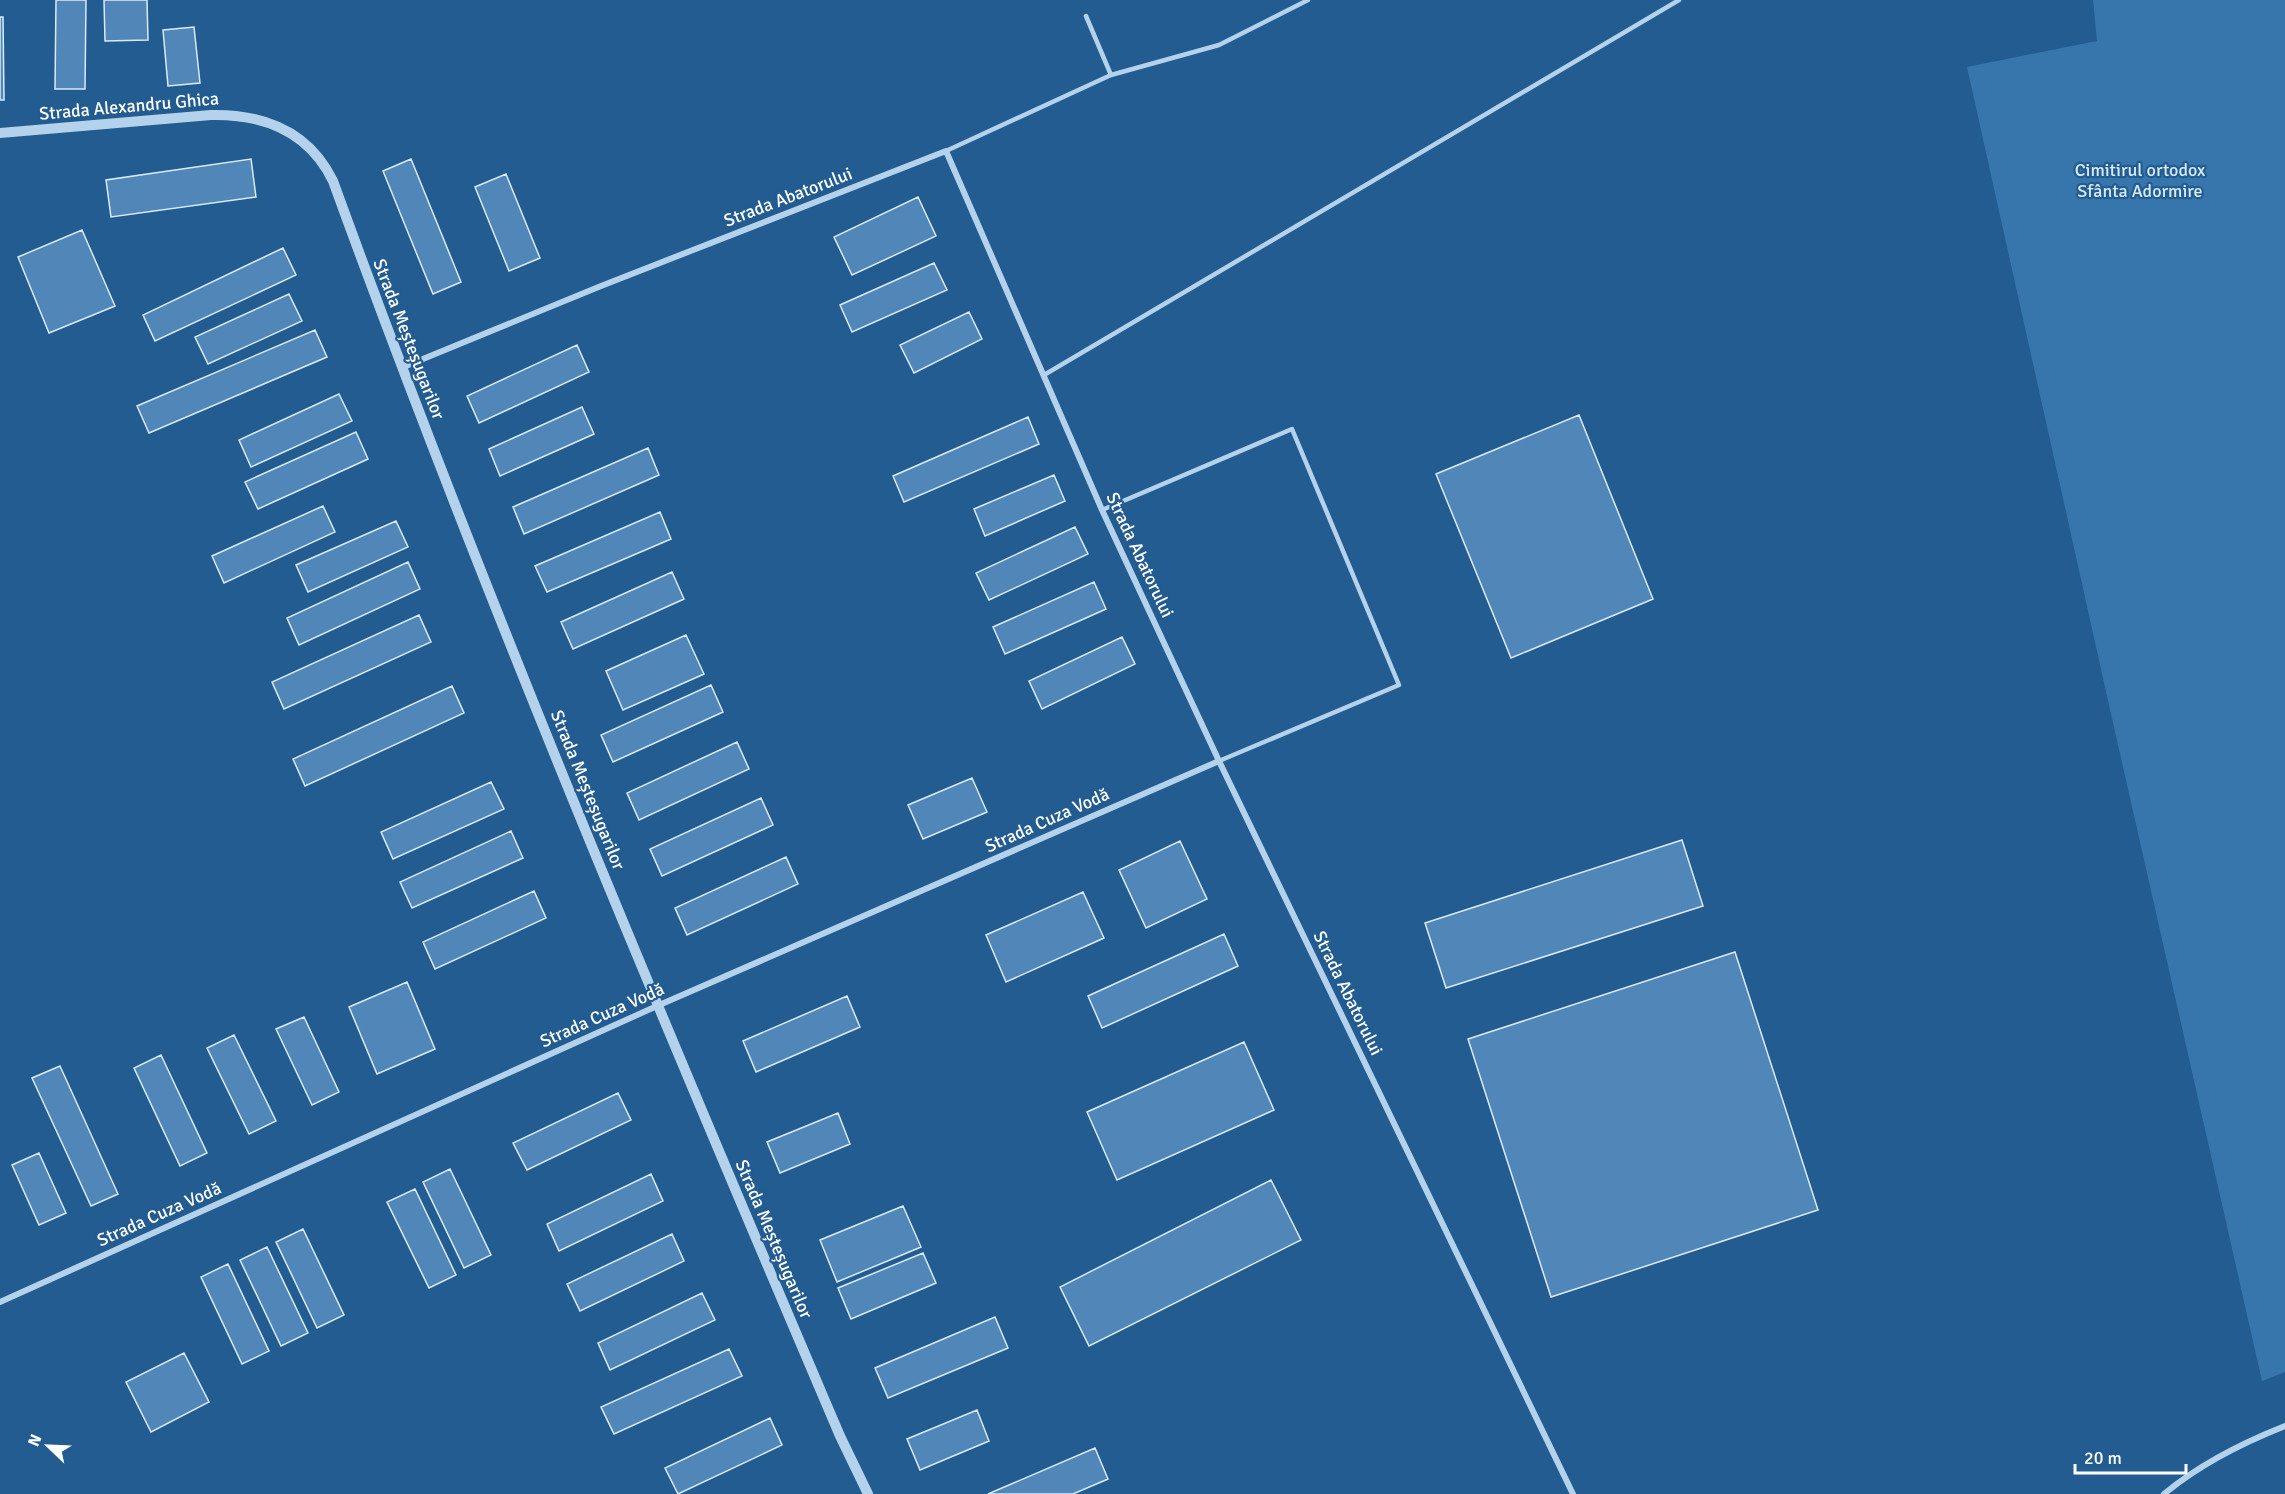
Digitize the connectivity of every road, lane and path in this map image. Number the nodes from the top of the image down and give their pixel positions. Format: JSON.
{"nodes":[{"id":1,"x":1308,"y":0,"type":"edge"},
{"id":2,"x":1679,"y":0,"type":"edge"},
{"id":3,"x":1086,"y":16,"type":"dead end"},
{"id":4,"x":1111,"y":75,"type":"junction"},
{"id":5,"x":261,"y":120,"type":"joint"},
{"id":6,"x":0,"y":133,"type":"edge"},
{"id":7,"x":946,"y":151,"type":"junction"},
{"id":8,"x":401,"y":368,"type":"junction"},
{"id":9,"x":1044,"y":375,"type":"junction"},
{"id":10,"x":1102,"y":510,"type":"junction"},
{"id":11,"x":1219,"y":761,"type":"junction"},
{"id":12,"x":657,"y":1006,"type":"junction"},
{"id":13,"x":0,"y":1302,"type":"edge"},
{"id":14,"x":2285,"y":1426,"type":"edge"},
{"id":15,"x":868,"y":1494,"type":"edge"},
{"id":16,"x":1574,"y":1494,"type":"edge"},
{"id":17,"x":2164,"y":1494,"type":"edge"}],
"edges":[{"from":1,"to":4,"type":"lane"},
{"from":2,"to":9,"type":"lane"},
{"from":3,"to":4,"type":"lane"},
{"from":4,"to":7,"type":"lane"},
{"from":5,"to":6,"type":"street","name":"Strada Alexandru Ghica"},
{"from":5,"to":8,"type":"street","name":"Strada Meșteșugarilor"},
{"from":7,"to":8,"type":"street","name":"Strada Abatorului"},
{"from":7,"to":9,"type":"street","name":"Strada Abatorului"},
{"from":8,"to":12,"type":"street","name":"Strada Meșteșugarilor"},
{"from":9,"to":10,"type":"street","name":"Strada Abatorului"},
{"from":10,"to":11,"type":"street","name":"Strada Abatorului"},
{"from":10,"to":11,"type":"lane"},
{"from":11,"to":12,"type":"street","name":"Strada Cuza Vodă"},
{"from":11,"to":16,"type":"street","name":"Strada Abatorului"},
{"from":12,"to":13,"type":"street","name":"Strada Cuza Vodă"},
{"from":12,"to":15,"type":"street","name":"Strada Meșteșugarilor"},
{"from":14,"to":17,"type":"street"}]}
